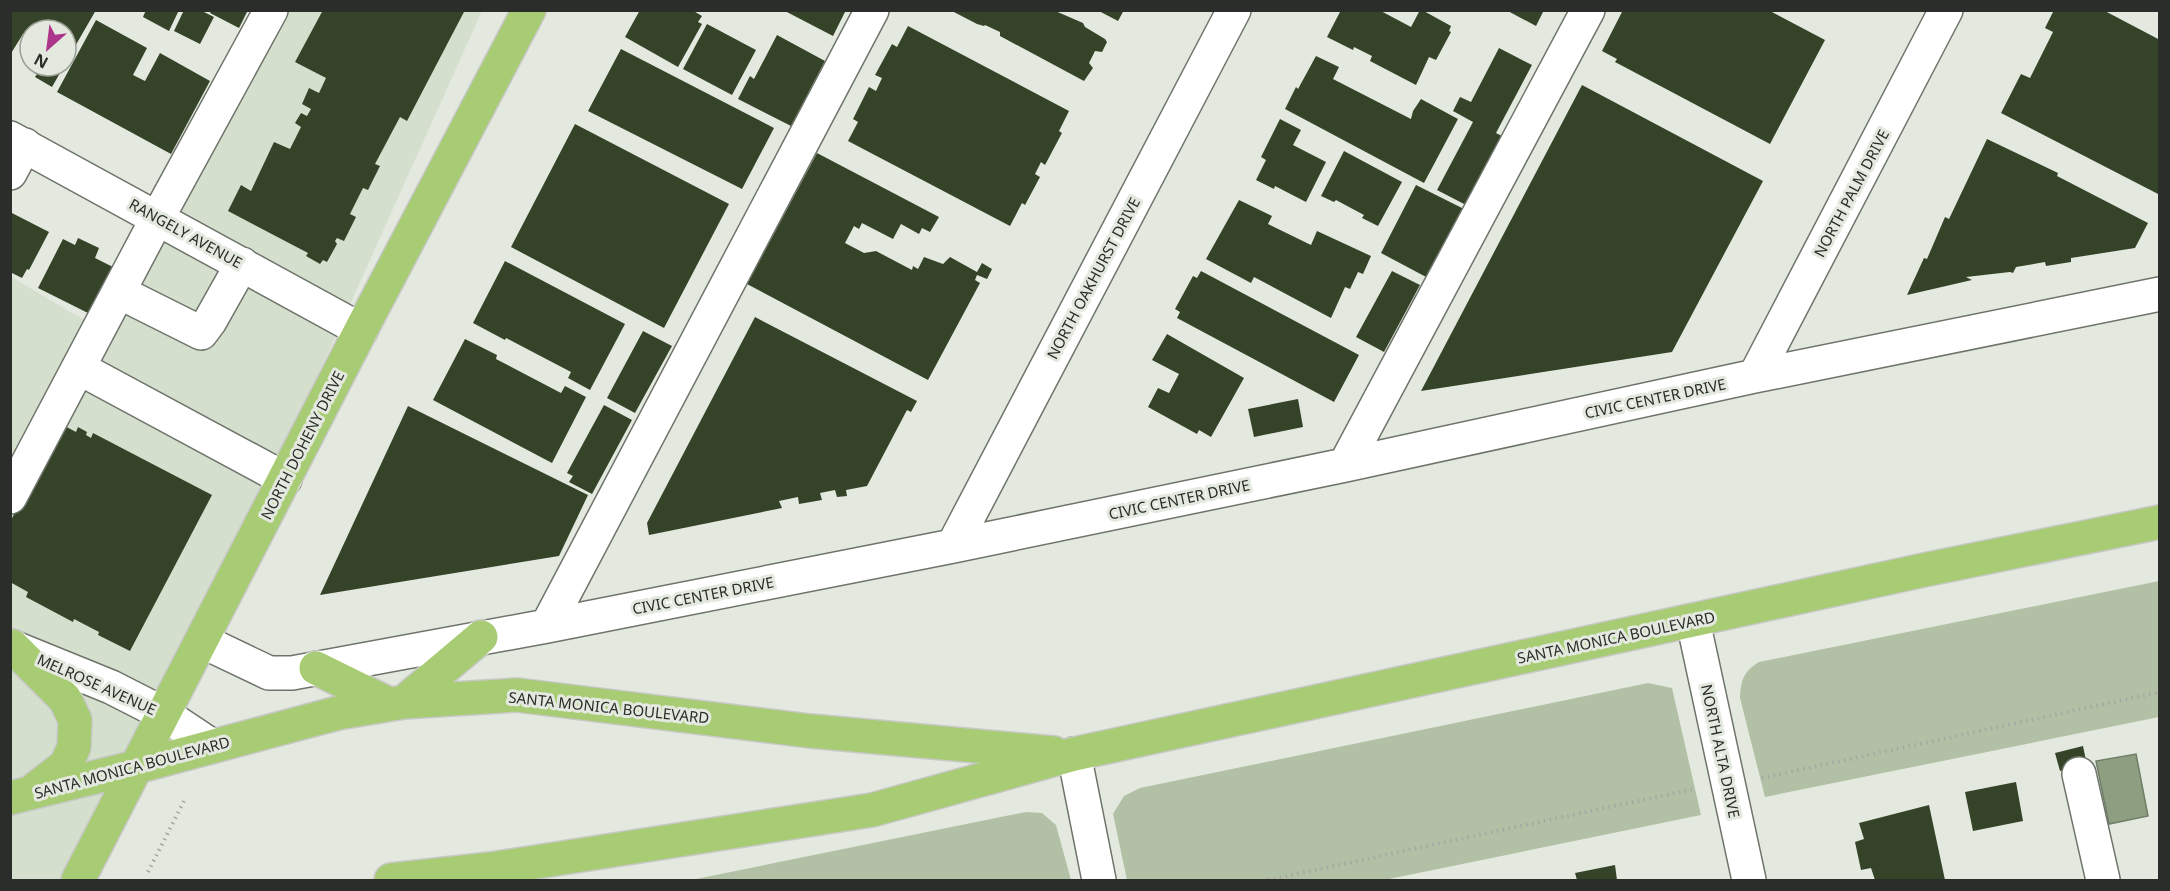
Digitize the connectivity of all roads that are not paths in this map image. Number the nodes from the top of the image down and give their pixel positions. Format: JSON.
{"nodes":[{"id":1,"x":271,"y":10,"type":"edge"},
{"id":2,"x":529,"y":10,"type":"edge"},
{"id":3,"x":872,"y":10,"type":"edge"},
{"id":4,"x":1234,"y":10,"type":"edge"},
{"id":5,"x":1588,"y":10,"type":"edge"},
{"id":6,"x":1946,"y":10,"type":"edge"},
{"id":7,"x":15,"y":152,"type":"edge"},
{"id":8,"x":159,"y":217,"type":"junction"},
{"id":9,"x":242,"y":264,"type":"junction"},
{"id":10,"x":2156,"y":289,"type":"edge"},
{"id":11,"x":119,"y":292,"type":"junction"},
{"id":12,"x":361,"y":330,"type":"junction"},
{"id":13,"x":79,"y":368,"type":"junction"},
{"id":14,"x":1755,"y":376,"type":"junction"},
{"id":15,"x":1345,"y":465,"type":"junction"},
{"id":16,"x":285,"y":479,"type":"junction"},
{"id":17,"x":10,"y":497,"type":"edge"},
{"id":18,"x":2160,"y":522,"type":"edge"},
{"id":19,"x":952,"y":546,"type":"junction"},
{"id":20,"x":1693,"y":621,"type":"junction"},
{"id":21,"x":547,"y":626,"type":"junction"},
{"id":22,"x":481,"y":638,"type":"junction"},
{"id":23,"x":202,"y":641,"type":"junction"},
{"id":24,"x":11,"y":646,"type":"edge"},
{"id":25,"x":316,"y":668,"type":"junction"},
{"id":26,"x":397,"y":703,"type":"junction"},
{"id":27,"x":164,"y":714,"type":"junction"},
{"id":28,"x":212,"y":746,"type":"junction"},
{"id":29,"x":1074,"y":754,"type":"junction"},
{"id":30,"x":136,"y":767,"type":"junction"},
{"id":31,"x":2079,"y":774,"type":"dead end"},
{"id":32,"x":19,"y":796,"type":"edge"},
{"id":33,"x":477,"y":877,"type":"edge"},
{"id":34,"x":78,"y":880,"type":"edge"},
{"id":35,"x":391,"y":880,"type":"edge"},
{"id":36,"x":1099,"y":880,"type":"edge"},
{"id":37,"x":1749,"y":880,"type":"edge"},
{"id":38,"x":2103,"y":880,"type":"edge"}],
"edges":[{"from":1,"to":8,"type":"street"},
{"from":2,"to":12,"type":"main road","name":"NORTH DOHENY DRIVE"},
{"from":3,"to":21,"type":"street"},
{"from":4,"to":19,"type":"street","name":"NORTH OAKHURST DRIVE"},
{"from":5,"to":15,"type":"street"},
{"from":6,"to":14,"type":"street","name":"NORTH PALM DRIVE"},
{"from":7,"to":8,"type":"street","name":"RANGELY AVENUE"},
{"from":8,"to":9,"type":"street","name":"RANGELY AVENUE"},
{"from":8,"to":11,"type":"street"},
{"from":9,"to":11,"type":"street"},
{"from":9,"to":12,"type":"street","name":"RANGELY AVENUE"},
{"from":10,"to":14,"type":"street","name":"CIVIC CENTER DRIVE"},
{"from":11,"to":13,"type":"street"},
{"from":12,"to":16,"type":"main road","name":"NORTH DOHENY DRIVE"},
{"from":13,"to":16,"type":"street"},
{"from":13,"to":17,"type":"street"},
{"from":14,"to":15,"type":"street","name":"CIVIC CENTER DRIVE"},
{"from":15,"to":19,"type":"street","name":"CIVIC CENTER DRIVE"},
{"from":16,"to":23,"type":"main road","name":"NORTH DOHENY DRIVE"},
{"from":18,"to":20,"type":"main road","name":"SANTA MONICA BOULEVARD"},
{"from":19,"to":21,"type":"street","name":"CIVIC CENTER DRIVE"},
{"from":20,"to":29,"type":"main road","name":"SANTA MONICA BOULEVARD"},
{"from":20,"to":37,"type":"street","name":"NORTH ALTA DRIVE"},
{"from":21,"to":22,"type":"street","name":"CIVIC CENTER DRIVE"},
{"from":22,"to":25,"type":"street","name":"CIVIC CENTER DRIVE"},
{"from":22,"to":26,"type":"main road"},
{"from":23,"to":25,"type":"street","name":"CIVIC CENTER DRIVE"},
{"from":23,"to":27,"type":"main road","name":"NORTH DOHENY DRIVE"},
{"from":24,"to":27,"type":"street","name":"MELROSE AVENUE"},
{"from":24,"to":32,"type":"main road"},
{"from":25,"to":26,"type":"main road"},
{"from":26,"to":28,"type":"main road","name":"SANTA MONICA BOULEVARD"},
{"from":26,"to":29,"type":"main road","name":"SANTA MONICA BOULEVARD"},
{"from":27,"to":28,"type":"street","name":"MELROSE AVENUE"},
{"from":27,"to":30,"type":"main road","name":"NORTH DOHENY DRIVE"},
{"from":28,"to":30,"type":"main road","name":"SANTA MONICA BOULEVARD"},
{"from":29,"to":33,"type":"main road","name":"SANTA MONICA BOULEVARD"},
{"from":29,"to":36,"type":"street"},
{"from":30,"to":32,"type":"main road","name":"SANTA MONICA BOULEVARD"},
{"from":30,"to":34,"type":"main road","name":"NORTH DOHENY DRIVE"},
{"from":31,"to":38,"type":"street"},
{"from":33,"to":35,"type":"main road","name":"SANTA MONICA BOULEVARD"}]}
